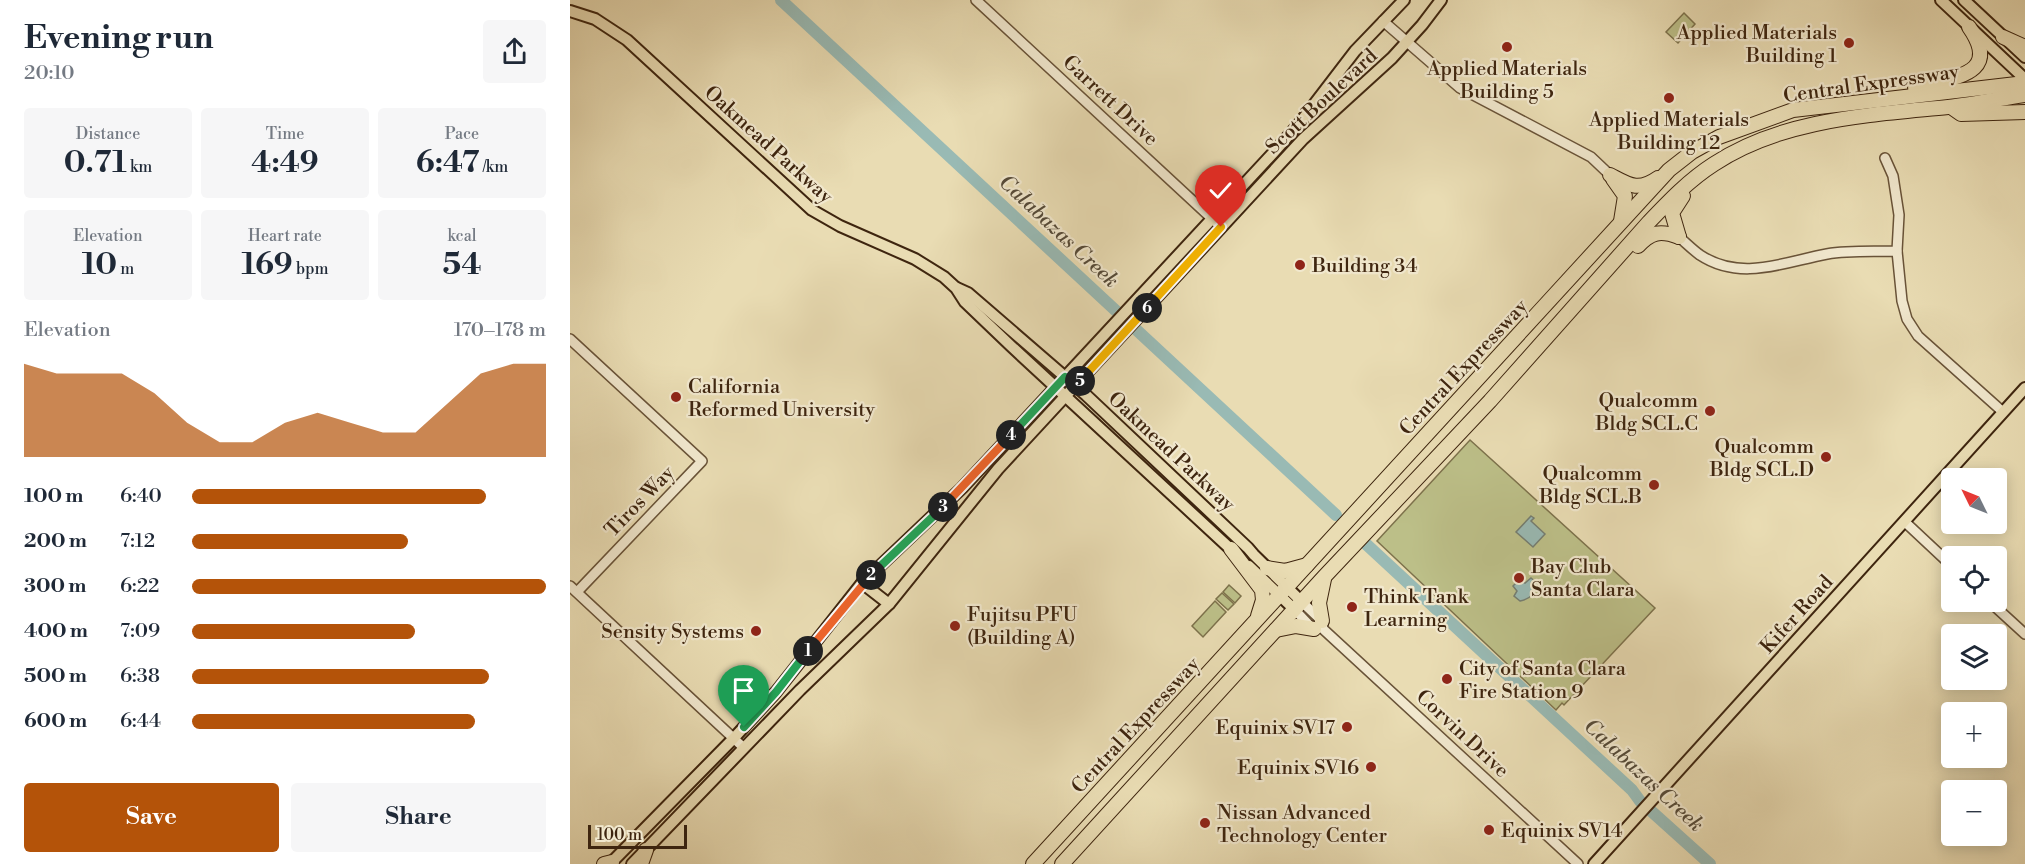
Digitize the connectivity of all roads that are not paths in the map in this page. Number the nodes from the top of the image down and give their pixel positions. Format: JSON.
{"nodes":[{"id":1,"x":976,"y":0,"type":"edge"},
{"id":2,"x":1404,"y":0,"type":"edge"},
{"id":3,"x":1442,"y":0,"type":"edge"},
{"id":4,"x":1941,"y":0,"type":"edge"},
{"id":5,"x":1964,"y":0,"type":"edge"},
{"id":6,"x":570,"y":10,"type":"edge"},
{"id":7,"x":1383,"y":21,"type":"junction"},
{"id":8,"x":1969,"y":27,"type":"junction"},
{"id":9,"x":2003,"y":37,"type":"junction"},
{"id":10,"x":1407,"y":42,"type":"junction"},
{"id":11,"x":2025,"y":47,"type":"edge"},
{"id":12,"x":2025,"y":57,"type":"edge"},
{"id":13,"x":2025,"y":81,"type":"edge"},
{"id":14,"x":2025,"y":95,"type":"edge"},
{"id":15,"x":1887,"y":98,"type":"junction"},
{"id":16,"x":1951,"y":107,"type":"junction"},
{"id":17,"x":2025,"y":112,"type":"edge"},
{"id":18,"x":1759,"y":141,"type":"junction"},
{"id":19,"x":1885,"y":158,"type":"dead end"},
{"id":20,"x":1669,"y":170,"type":"junction"},
{"id":21,"x":1610,"y":175,"type":"junction"},
{"id":22,"x":1212,"y":218,"type":"junction"},
{"id":23,"x":1620,"y":225,"type":"junction"},
{"id":24,"x":1221,"y":227,"type":"junction"},
{"id":25,"x":1679,"y":237,"type":"junction"},
{"id":26,"x":1897,"y":251,"type":"junction"},
{"id":27,"x":956,"y":288,"type":"junction"},
{"id":28,"x":1575,"y":305,"type":"junction"},
{"id":29,"x":570,"y":339,"type":"edge"},
{"id":30,"x":1065,"y":377,"type":"junction"},
{"id":31,"x":1056,"y":386,"type":"junction"},
{"id":32,"x":1075,"y":386,"type":"junction"},
{"id":33,"x":2025,"y":388,"type":"edge"},
{"id":34,"x":1066,"y":396,"type":"junction"},
{"id":35,"x":2003,"y":412,"type":"junction"},
{"id":36,"x":1905,"y":522,"type":"junction"},
{"id":37,"x":1231,"y":549,"type":"junction"},
{"id":38,"x":1941,"y":556,"type":"edge"},
{"id":39,"x":1307,"y":565,"type":"junction"},
{"id":40,"x":1267,"y":568,"type":"junction"},
{"id":41,"x":1324,"y":578,"type":"junction"},
{"id":42,"x":862,"y":583,"type":"junction"},
{"id":43,"x":573,"y":589,"type":"edge"},
{"id":44,"x":1284,"y":591,"type":"junction"},
{"id":45,"x":889,"y":604,"type":"junction"},
{"id":46,"x":1298,"y":606,"type":"junction"},
{"id":47,"x":2001,"y":612,"type":"edge"},
{"id":48,"x":1257,"y":621,"type":"junction"},
{"id":49,"x":1320,"y":626,"type":"junction"},
{"id":50,"x":1276,"y":630,"type":"junction"},
{"id":51,"x":2025,"y":634,"type":"edge"},
{"id":52,"x":734,"y":738,"type":"junction"},
{"id":53,"x":744,"y":748,"type":"junction"},
{"id":54,"x":646,"y":850,"type":"junction"},
{"id":55,"x":609,"y":863,"type":"edge"},
{"id":56,"x":632,"y":864,"type":"edge"},
{"id":57,"x":640,"y":864,"type":"edge"},
{"id":58,"x":1033,"y":864,"type":"edge"},
{"id":59,"x":1062,"y":864,"type":"edge"},
{"id":60,"x":1578,"y":864,"type":"edge"},
{"id":61,"x":1594,"y":864,"type":"edge"}],
"edges":[{"from":1,"to":22,"type":"street","name":"Garrett Drive"},
{"from":2,"to":7,"type":"main road","name":"Scott Boulevard"},
{"from":3,"to":10,"type":"main road","name":"Scott Boulevard"},
{"from":4,"to":8,"type":"main road"},
{"from":5,"to":9,"type":"main road"},
{"from":6,"to":27,"type":"main road","name":"Oakmead Parkway"},
{"from":7,"to":10,"type":"street"},
{"from":7,"to":22,"type":"main road","name":"Scott Boulevard"},
{"from":8,"to":13,"type":"main road"},
{"from":8,"to":15,"type":"highway"},
{"from":9,"to":11,"type":"highway"},
{"from":9,"to":12,"type":"main road"},
{"from":10,"to":21,"type":"street"},
{"from":10,"to":24,"type":"main road","name":"Scott Boulevard"},
{"from":13,"to":15,"type":"highway","name":"Central Expressway"},
{"from":14,"to":16,"type":"highway","name":"Central Expressway"},
{"from":15,"to":20,"type":"highway","name":"Central Expressway"},
{"from":16,"to":17,"type":"highway"},
{"from":16,"to":18,"type":"highway","name":"Central Expressway"},
{"from":18,"to":25,"type":"highway"},
{"from":18,"to":28,"type":"highway","name":"Central Expressway"},
{"from":19,"to":26,"type":"street"},
{"from":20,"to":21,"type":"highway"},
{"from":20,"to":23,"type":"highway","name":"Central Expressway"},
{"from":21,"to":23,"type":"highway"},
{"from":22,"to":24,"type":"street","name":"Garrett Drive"},
{"from":22,"to":30,"type":"main road","name":"Scott Boulevard"},
{"from":23,"to":39,"type":"highway","name":"Central Expressway"},
{"from":24,"to":32,"type":"main road","name":"Scott Boulevard"},
{"from":25,"to":26,"type":"street"},
{"from":25,"to":28,"type":"highway"},
{"from":26,"to":35,"type":"street"},
{"from":27,"to":30,"type":"main road","name":"Oakmead Parkway"},
{"from":27,"to":31,"type":"main road","name":"Oakmead Parkway"},
{"from":28,"to":41,"type":"highway","name":"Central Expressway"},
{"from":29,"to":43,"type":"street","name":"Tiros Way"},
{"from":30,"to":31,"type":"main road","name":"Scott Boulevard"},
{"from":30,"to":32,"type":"main road","name":"Oakmead Parkway"},
{"from":31,"to":34,"type":"main road","name":"Oakmead Parkway"},
{"from":31,"to":42,"type":"main road","name":"Scott Boulevard"},
{"from":32,"to":34,"type":"main road","name":"Scott Boulevard"},
{"from":32,"to":40,"type":"main road","name":"Oakmead Parkway"},
{"from":33,"to":35,"type":"main road","name":"Kifer Road"},
{"from":34,"to":37,"type":"main road","name":"Oakmead Parkway"},
{"from":34,"to":45,"type":"main road","name":"Scott Boulevard"},
{"from":35,"to":36,"type":"main road","name":"Kifer Road"},
{"from":36,"to":38,"type":"street"},
{"from":36,"to":61,"type":"main road","name":"Kifer Road"},
{"from":37,"to":44,"type":"main road","name":"Oakmead Parkway"},
{"from":37,"to":48,"type":"highway"},
{"from":39,"to":40,"type":"highway"},
{"from":39,"to":44,"type":"highway","name":"Central Expressway"},
{"from":40,"to":44,"type":"main road","name":"Oakmead Parkway"},
{"from":41,"to":46,"type":"highway","name":"Central Expressway"},
{"from":41,"to":49,"type":"highway"},
{"from":42,"to":45,"type":"main road"},
{"from":42,"to":52,"type":"main road","name":"Scott Boulevard"},
{"from":43,"to":52,"type":"street"},
{"from":44,"to":46,"type":"main road","name":"Oakmead Parkway"},
{"from":44,"to":48,"type":"highway","name":"Central Expressway"},
{"from":45,"to":53,"type":"main road","name":"Scott Boulevard"},
{"from":46,"to":49,"type":"street","name":"Corvin Drive"},
{"from":46,"to":50,"type":"highway","name":"Central Expressway"},
{"from":47,"to":51,"type":"street"},
{"from":48,"to":58,"type":"highway","name":"Central Expressway"},
{"from":49,"to":50,"type":"highway"},
{"from":49,"to":60,"type":"street","name":"Corvin Drive"},
{"from":50,"to":59,"type":"highway","name":"Central Expressway"},
{"from":52,"to":53,"type":"street"},
{"from":52,"to":55,"type":"main road","name":"Scott Boulevard"},
{"from":53,"to":54,"type":"main road","name":"Scott Boulevard"},
{"from":54,"to":56,"type":"main road","name":"Scott Boulevard"},
{"from":54,"to":57,"type":"highway"}]}
